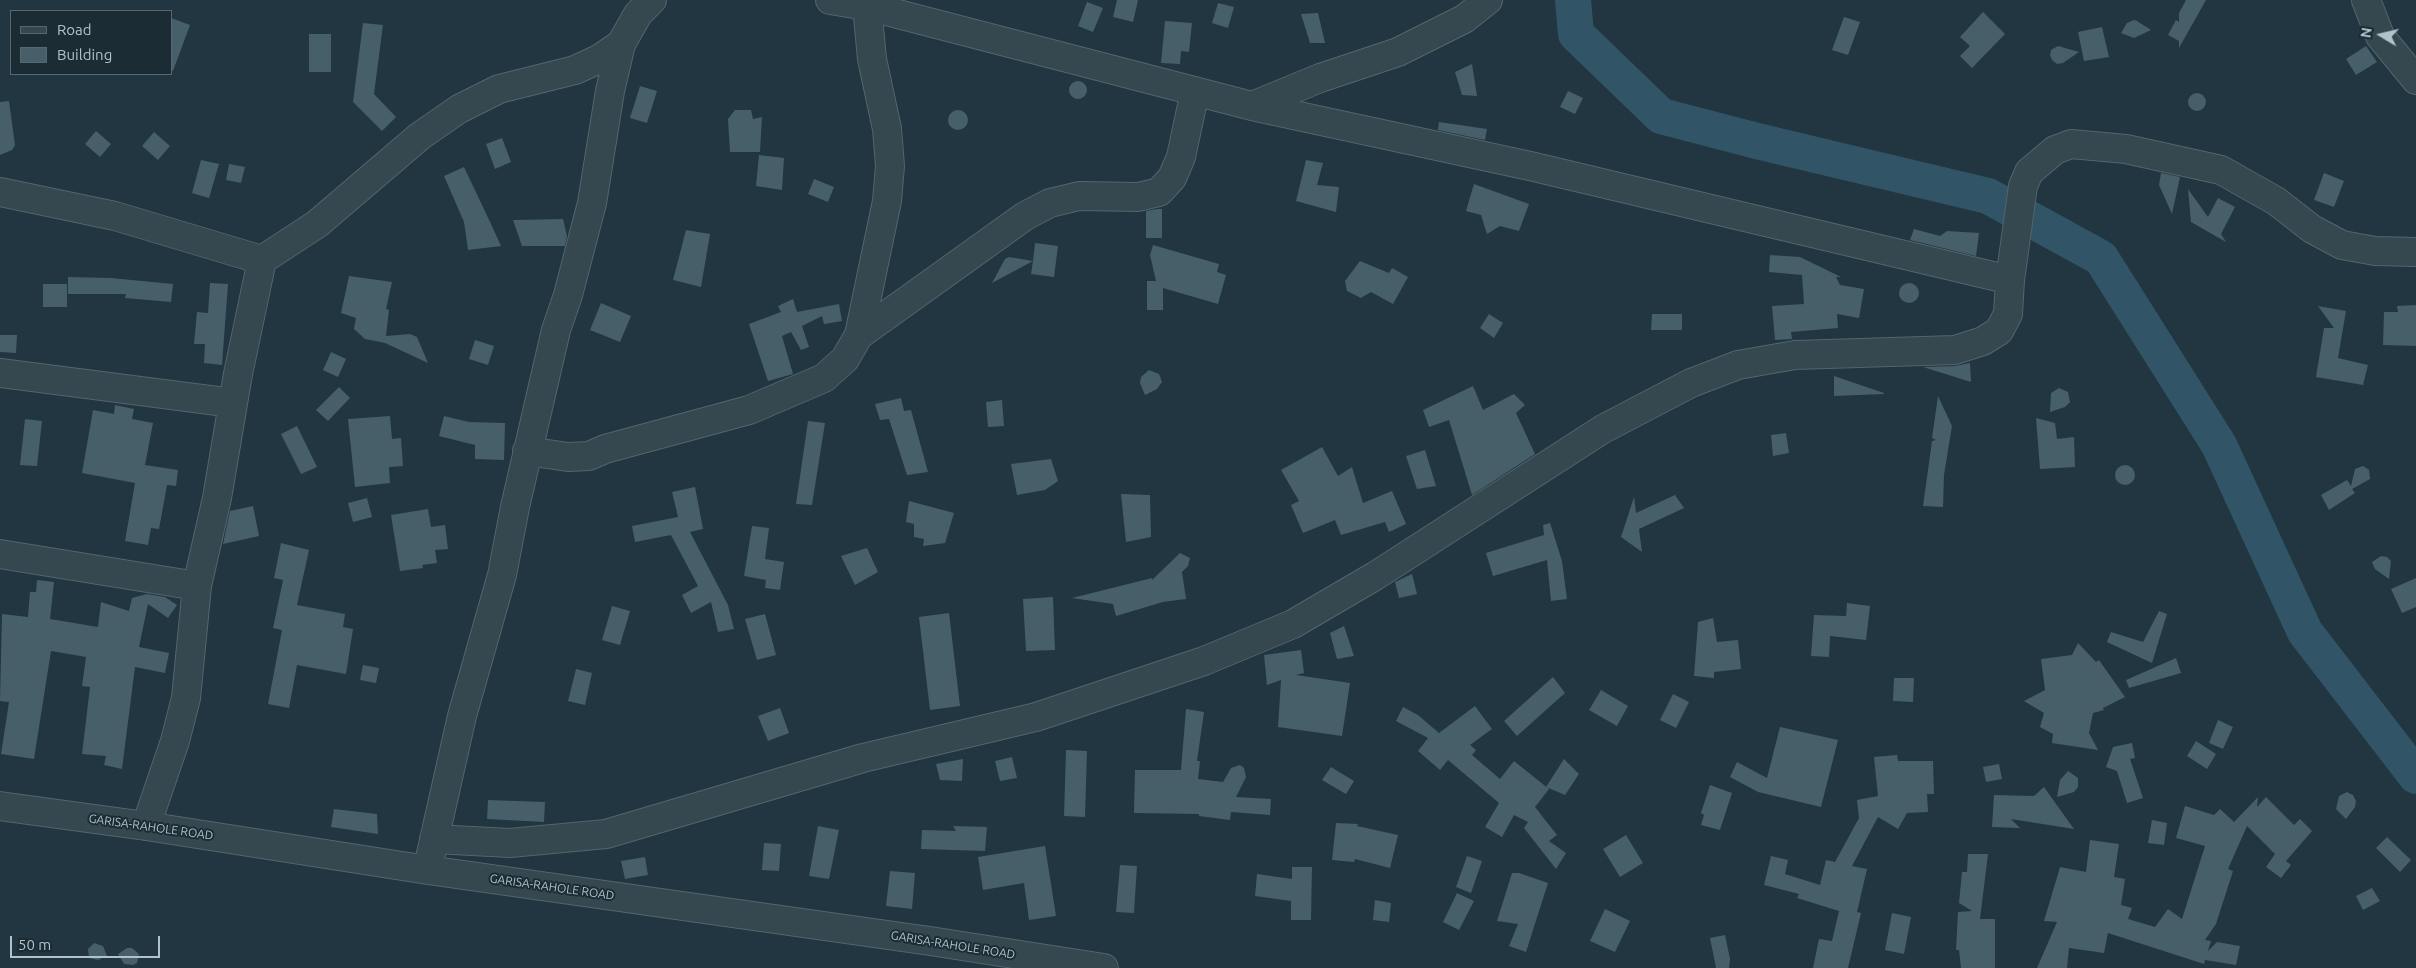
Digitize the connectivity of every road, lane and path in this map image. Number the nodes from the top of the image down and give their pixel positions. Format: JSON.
{"nodes":[{"id":1,"x":652,"y":0,"type":"edge"},
{"id":2,"x":830,"y":0,"type":"edge"},
{"id":3,"x":1488,"y":0,"type":"edge"},
{"id":4,"x":2366,"y":0,"type":"edge"},
{"id":5,"x":868,"y":3,"type":"edge"},
{"id":6,"x":621,"y":44,"type":"junction"},
{"id":7,"x":2416,"y":80,"type":"edge"},
{"id":8,"x":1195,"y":91,"type":"junction"},
{"id":9,"x":1252,"y":106,"type":"junction"},
{"id":10,"x":0,"y":192,"type":"edge"},
{"id":11,"x":2416,"y":252,"type":"edge"},
{"id":12,"x":262,"y":260,"type":"junction"},
{"id":13,"x":2010,"y":280,"type":"junction"},
{"id":14,"x":858,"y":335,"type":"junction"},
{"id":15,"x":0,"y":373,"type":"edge"},
{"id":16,"x":233,"y":403,"type":"junction"},
{"id":17,"x":527,"y":451,"type":"junction"},
{"id":18,"x":0,"y":554,"type":"edge"},
{"id":19,"x":197,"y":586,"type":"junction"},
{"id":20,"x":0,"y":806,"type":"edge"},
{"id":21,"x":146,"y":826,"type":"junction"},
{"id":22,"x":434,"y":839,"type":"junction"},
{"id":23,"x":428,"y":870,"type":"junction"},
{"id":24,"x":1104,"y":968,"type":"edge"}],
"edges":[{"from":1,"to":6,"type":"street"},
{"from":2,"to":5,"type":"street"},
{"from":3,"to":9,"type":"street"},
{"from":4,"to":7,"type":"street"},
{"from":5,"to":8,"type":"street"},
{"from":5,"to":14,"type":"street"},
{"from":6,"to":12,"type":"street"},
{"from":6,"to":17,"type":"street"},
{"from":8,"to":9,"type":"street"},
{"from":8,"to":14,"type":"street"},
{"from":9,"to":13,"type":"street"},
{"from":10,"to":12,"type":"street"},
{"from":11,"to":13,"type":"street"},
{"from":12,"to":16,"type":"street"},
{"from":13,"to":22,"type":"street"},
{"from":14,"to":17,"type":"street"},
{"from":15,"to":16,"type":"street"},
{"from":16,"to":19,"type":"street"},
{"from":17,"to":22,"type":"street"},
{"from":18,"to":19,"type":"street"},
{"from":19,"to":21,"type":"street"},
{"from":20,"to":21,"type":"street","name":"GARISA-RAHOLE ROAD"},
{"from":21,"to":23,"type":"street","name":"GARISA-RAHOLE ROAD"},
{"from":22,"to":23,"type":"street"},
{"from":23,"to":24,"type":"street","name":"GARISA-RAHOLE ROAD"}]}
